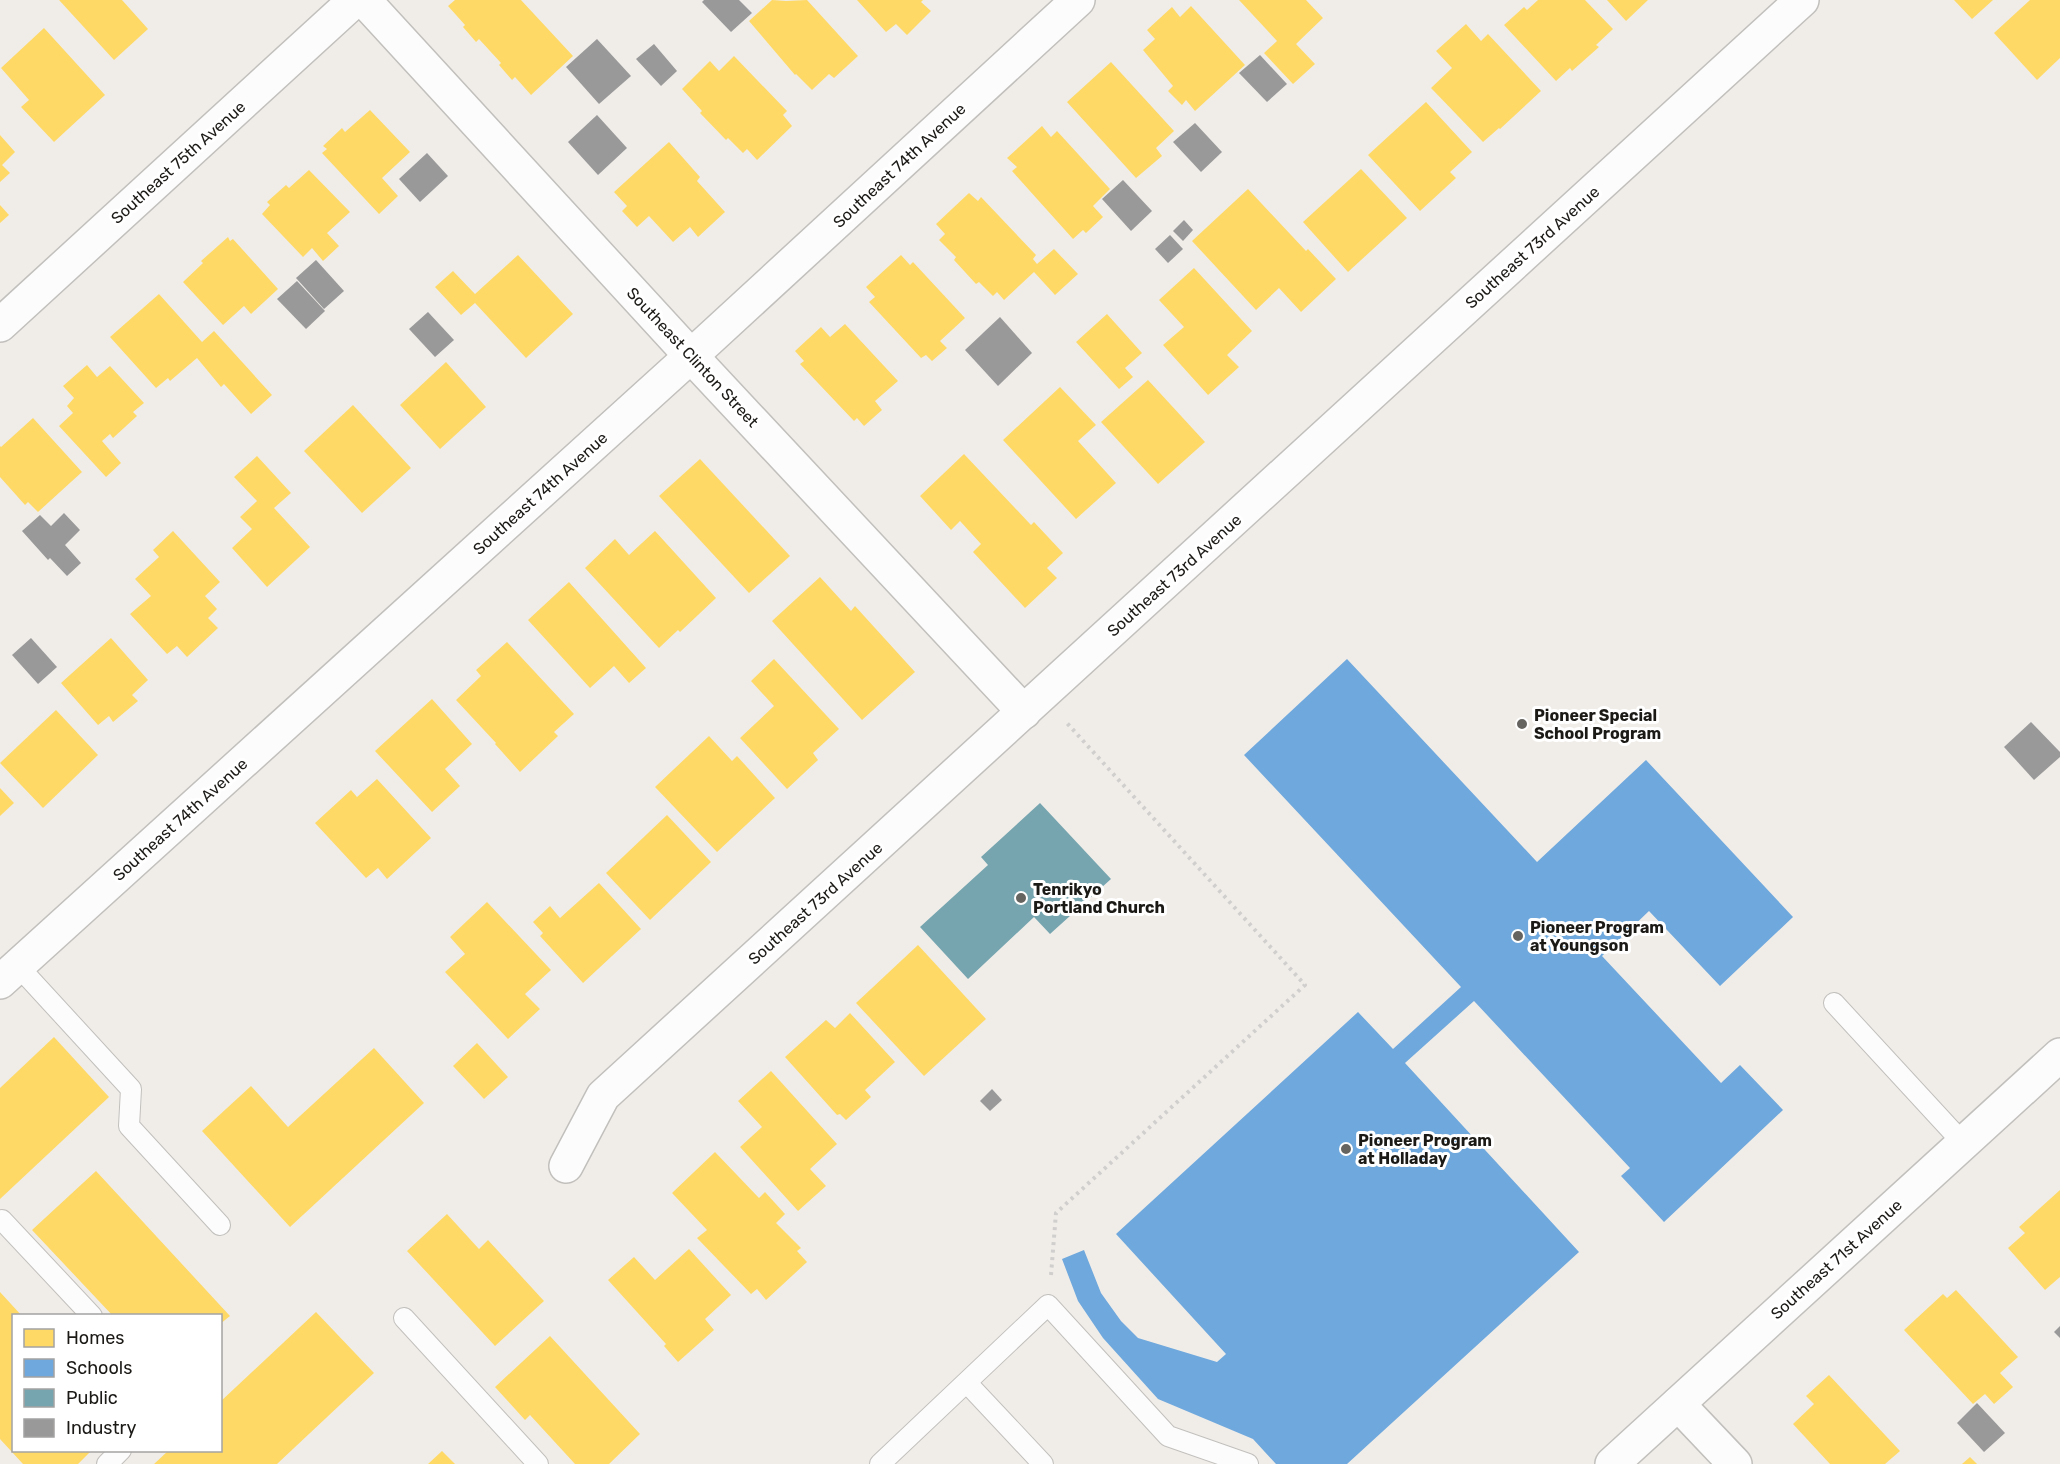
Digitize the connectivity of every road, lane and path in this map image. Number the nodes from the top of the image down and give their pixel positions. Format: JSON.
{"nodes":[{"id":1,"x":355,"y":0,"type":"edge"},
{"id":2,"x":364,"y":0,"type":"edge"},
{"id":3,"x":1078,"y":0,"type":"edge"},
{"id":4,"x":1802,"y":0,"type":"edge"},
{"id":5,"x":0,"y":325,"type":"edge"},
{"id":6,"x":691,"y":356,"type":"junction"},
{"id":7,"x":1033,"y":704,"type":"junction"},
{"id":8,"x":9,"y":974,"type":"edge"},
{"id":9,"x":1834,"y":1003,"type":"dead end"},
{"id":10,"x":2060,"y":1055,"type":"edge"},
{"id":11,"x":1964,"y":1143,"type":"junction"},
{"id":12,"x":566,"y":1166,"type":"dead end"},
{"id":13,"x":0,"y":1222,"type":"edge"},
{"id":14,"x":220,"y":1225,"type":"dead end"},
{"id":15,"x":1048,"y":1305,"type":"junction"},
{"id":16,"x":90,"y":1314,"type":"edge"},
{"id":17,"x":404,"y":1318,"type":"dead end"},
{"id":18,"x":967,"y":1383,"type":"junction"},
{"id":19,"x":1678,"y":1404,"type":"junction"},
{"id":20,"x":119,"y":1452,"type":"edge"},
{"id":21,"x":889,"y":1461,"type":"edge"},
{"id":22,"x":107,"y":1464,"type":"edge"},
{"id":23,"x":538,"y":1464,"type":"edge"},
{"id":24,"x":1042,"y":1464,"type":"edge"},
{"id":25,"x":1248,"y":1464,"type":"edge"},
{"id":26,"x":1612,"y":1464,"type":"edge"},
{"id":27,"x":1735,"y":1464,"type":"edge"}],
"edges":[{"from":1,"to":5,"type":"street","name":"Southeast 75th Avenue"},
{"from":2,"to":6,"type":"street","name":"Southeast Clinton Street"},
{"from":3,"to":6,"type":"street","name":"Southeast 74th Avenue"},
{"from":4,"to":7,"type":"street","name":"Southeast 73rd Avenue"},
{"from":6,"to":7,"type":"street","name":"Southeast Clinton Street"},
{"from":6,"to":8,"type":"street","name":"Southeast 74th Avenue"},
{"from":7,"to":12,"type":"street","name":"Southeast 73rd Avenue"},
{"from":7,"to":15,"type":"path"},
{"from":8,"to":14,"type":"lane"},
{"from":9,"to":11,"type":"lane"},
{"from":10,"to":11,"type":"street","name":"Southeast 71st Avenue"},
{"from":11,"to":19,"type":"street","name":"Southeast 71st Avenue"},
{"from":13,"to":16,"type":"lane"},
{"from":15,"to":18,"type":"lane"},
{"from":15,"to":25,"type":"lane"},
{"from":17,"to":23,"type":"lane"},
{"from":18,"to":21,"type":"lane"},
{"from":18,"to":24,"type":"lane"},
{"from":19,"to":26,"type":"street","name":"Southeast 71st Avenue"},
{"from":19,"to":27,"type":"street"},
{"from":20,"to":22,"type":"lane"}]}
